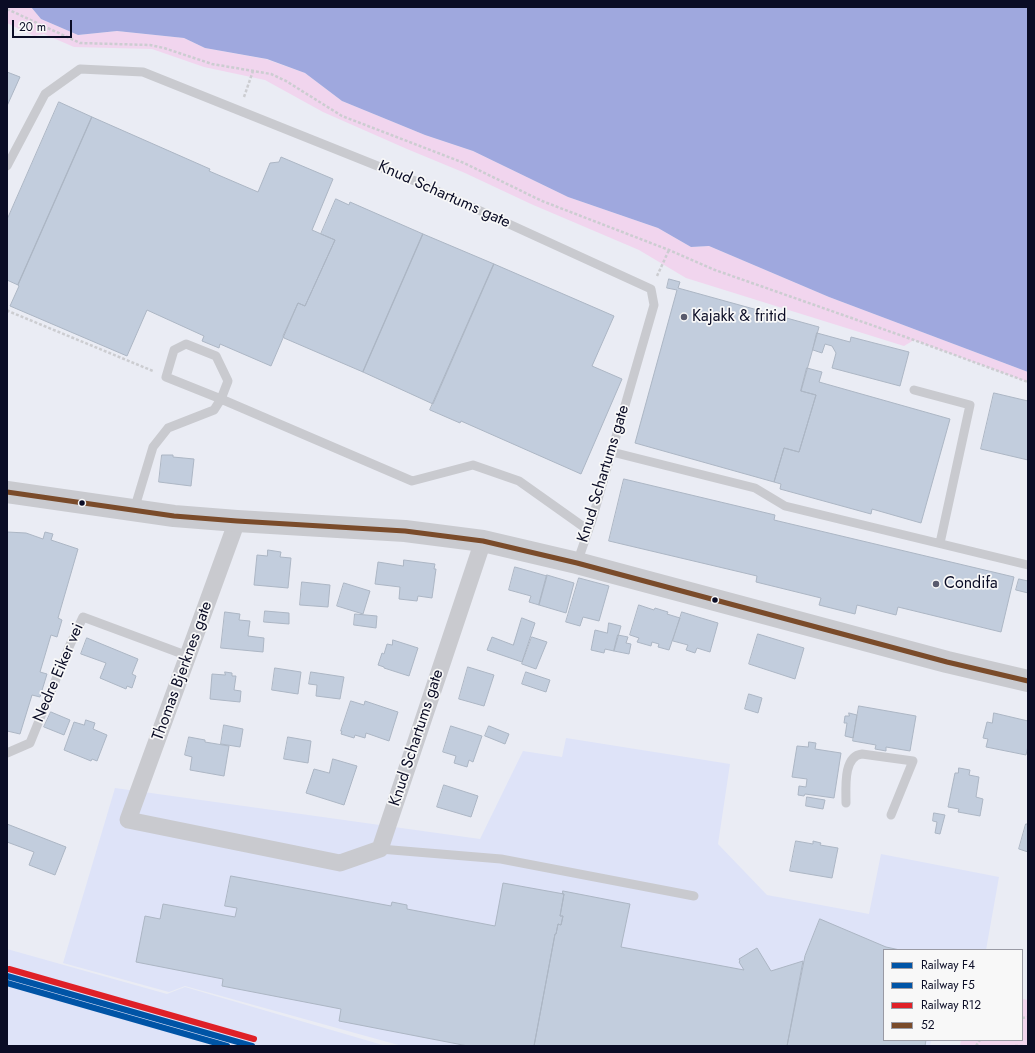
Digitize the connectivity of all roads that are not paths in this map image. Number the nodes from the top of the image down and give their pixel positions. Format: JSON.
{"nodes":[{"id":1,"x":7,"y":166,"type":"edge"},
{"id":2,"x":914,"y":390,"type":"dead end"},
{"id":3,"x":221,"y":400,"type":"junction"},
{"id":4,"x":612,"y":452,"type":"junction"},
{"id":5,"x":7,"y":492,"type":"edge"},
{"id":6,"x":134,"y":510,"type":"junction"},
{"id":7,"x":237,"y":521,"type":"junction"},
{"id":8,"x":588,"y":530,"type":"junction"},
{"id":9,"x":483,"y":541,"type":"junction"},
{"id":10,"x":940,"y":543,"type":"junction"},
{"id":11,"x":577,"y":563,"type":"junction"},
{"id":12,"x":1028,"y":565,"type":"edge"},
{"id":13,"x":188,"y":656,"type":"junction"},
{"id":14,"x":1028,"y":681,"type":"edge"},
{"id":15,"x":7,"y":753,"type":"edge"},
{"id":16,"x":846,"y":803,"type":"dead end"},
{"id":17,"x":891,"y":815,"type":"dead end"},
{"id":18,"x":380,"y":849,"type":"junction"},
{"id":19,"x":694,"y":896,"type":"dead end"}],
"edges":[{"from":1,"to":4,"type":"lane","name":"Knud Schartums gate"},
{"from":2,"to":10,"type":"lane"},
{"from":3,"to":3,"type":"lane"},
{"from":3,"to":6,"type":"lane"},
{"from":3,"to":8,"type":"lane"},
{"from":4,"to":8,"type":"lane","name":"Knud Schartums gate"},
{"from":4,"to":10,"type":"lane"},
{"from":5,"to":6,"type":"main road"},
{"from":6,"to":7,"type":"main road"},
{"from":7,"to":9,"type":"main road"},
{"from":7,"to":13,"type":"street","name":"Thomas Bjerknes gate"},
{"from":8,"to":11,"type":"lane","name":"Knud Schartums gate"},
{"from":9,"to":11,"type":"main road"},
{"from":9,"to":18,"type":"street","name":"Knud Schartums gate"},
{"from":10,"to":12,"type":"lane"},
{"from":11,"to":14,"type":"main road"},
{"from":13,"to":15,"type":"lane","name":"Nedre Eiker vei"},
{"from":13,"to":18,"type":"street","name":"Thomas Bjerknes gate"},
{"from":16,"to":17,"type":"lane"},
{"from":18,"to":19,"type":"lane"}]}
